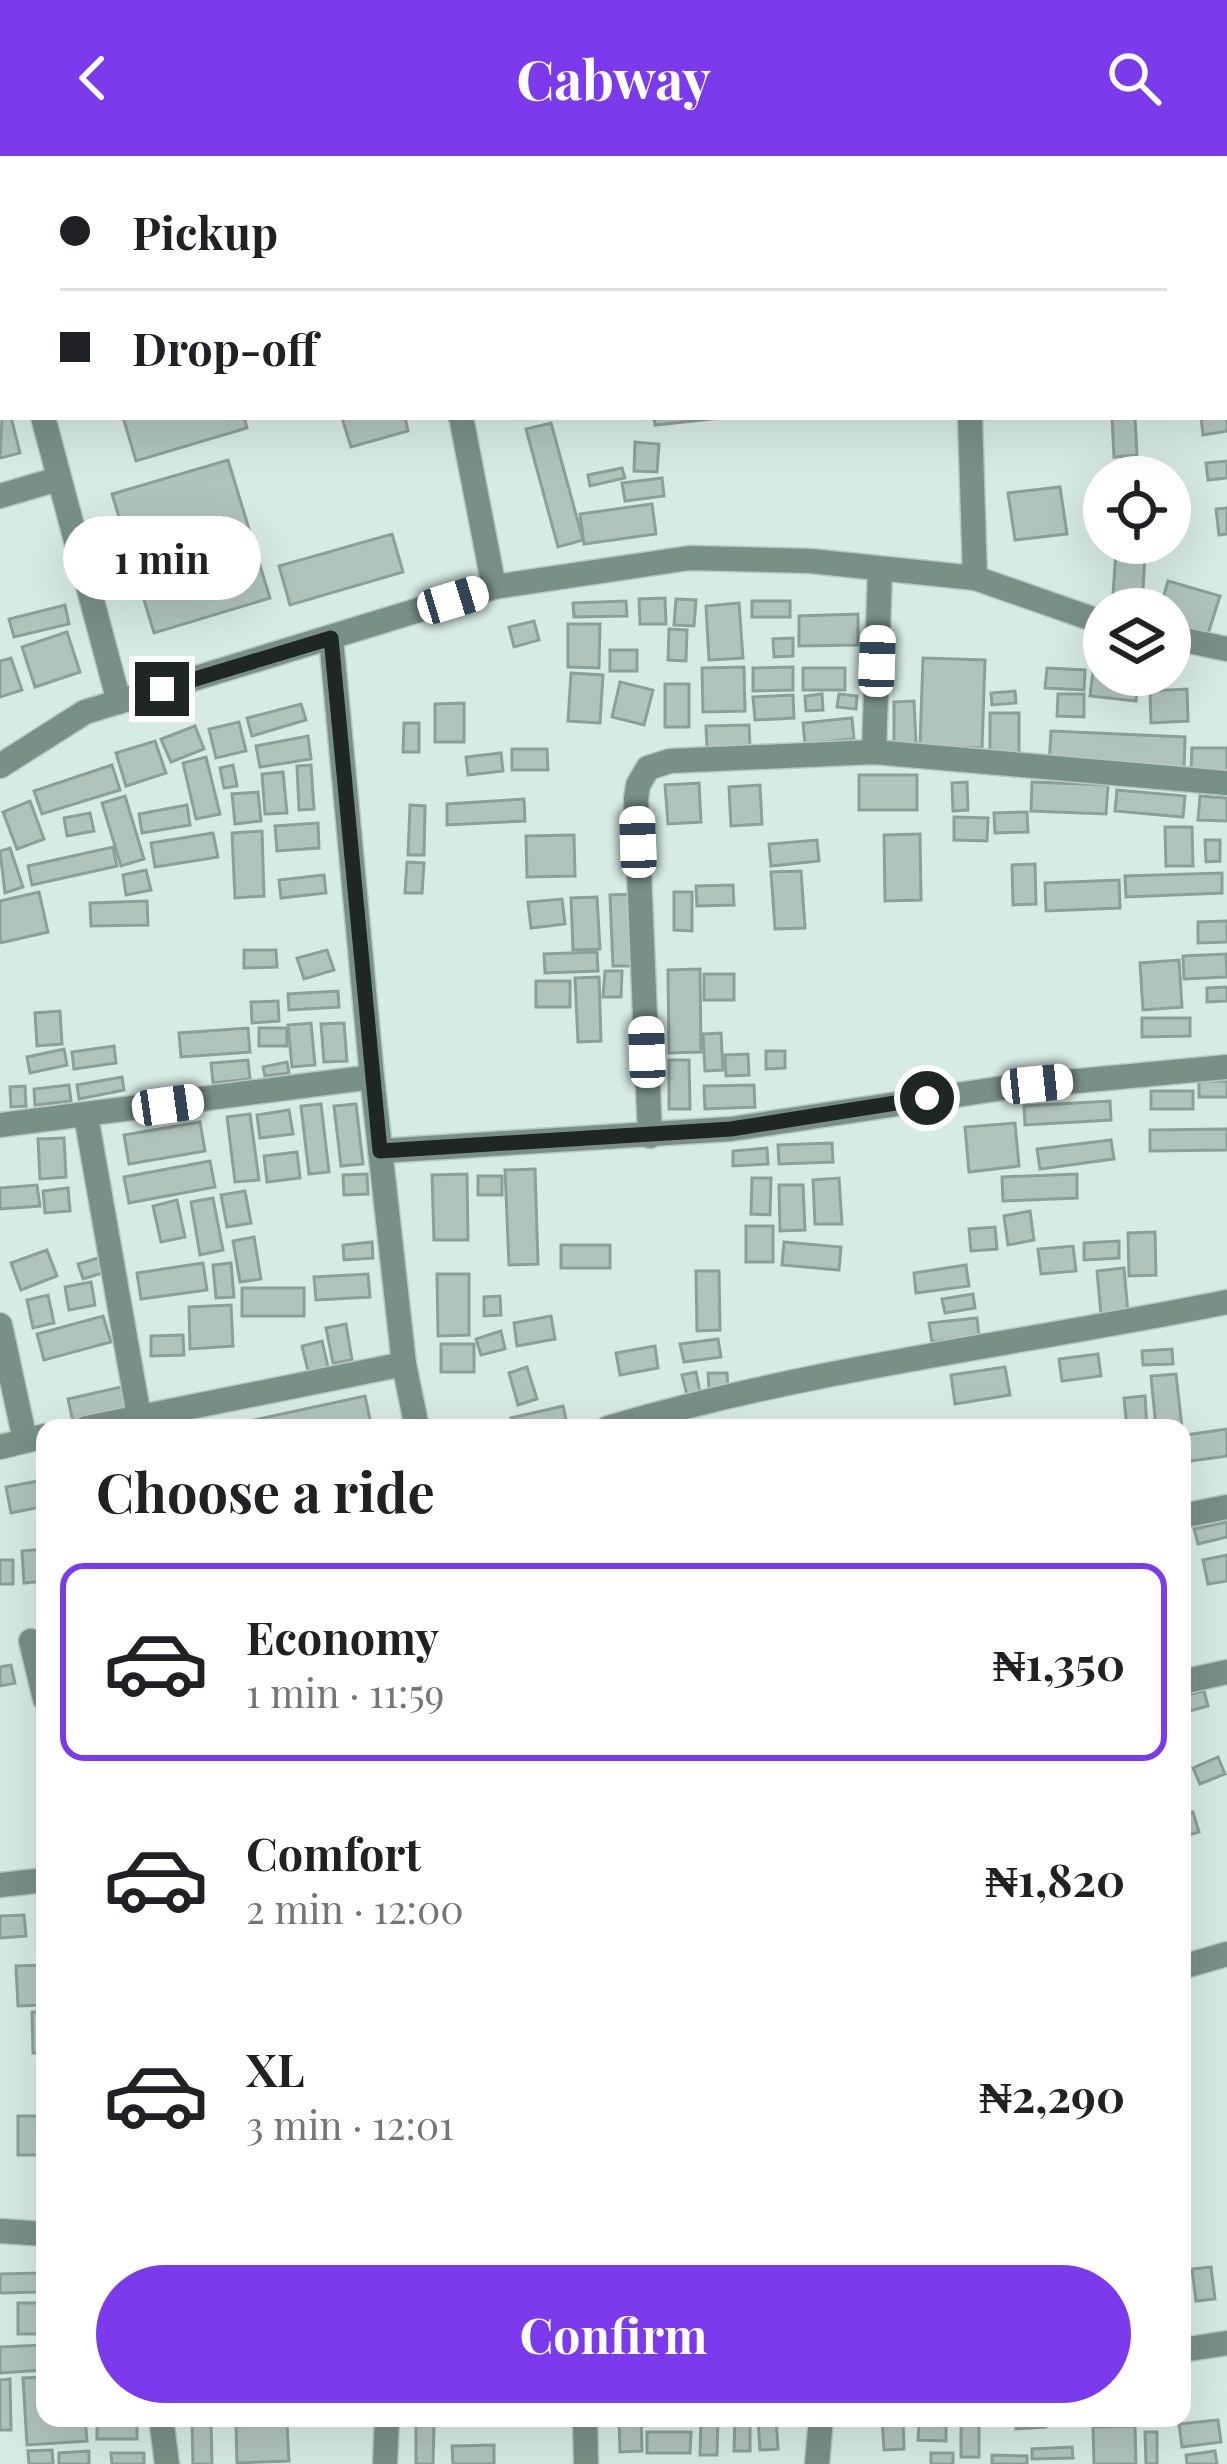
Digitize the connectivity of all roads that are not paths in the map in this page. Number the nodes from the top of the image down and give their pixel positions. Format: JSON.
{"nodes":[{"id":1,"x":44,"y":420,"type":"edge"},
{"id":2,"x":461,"y":420,"type":"edge"},
{"id":3,"x":970,"y":420,"type":"edge"},
{"id":4,"x":58,"y":479,"type":"junction"},
{"id":5,"x":0,"y":496,"type":"edge"},
{"id":6,"x":880,"y":569,"type":"junction"},
{"id":7,"x":976,"y":578,"type":"junction"},
{"id":8,"x":494,"y":587,"type":"junction"},
{"id":9,"x":1083,"y":615,"type":"edge"},
{"id":10,"x":331,"y":638,"type":"junction"},
{"id":11,"x":1191,"y":641,"type":"edge"},
{"id":12,"x":1227,"y":649,"type":"edge"},
{"id":13,"x":119,"y":702,"type":"junction"},
{"id":14,"x":874,"y":752,"type":"junction"},
{"id":15,"x":0,"y":766,"type":"edge"},
{"id":16,"x":1227,"y":783,"type":"edge"},
{"id":17,"x":1227,"y":1067,"type":"edge"},
{"id":18,"x":372,"y":1077,"type":"junction"},
{"id":19,"x":86,"y":1116,"type":"junction"},
{"id":20,"x":0,"y":1125,"type":"edge"},
{"id":21,"x":650,"y":1136,"type":"junction"},
{"id":22,"x":380,"y":1151,"type":"junction"},
{"id":23,"x":1227,"y":1302,"type":"edge"},
{"id":24,"x":0,"y":1325,"type":"edge"},
{"id":25,"x":404,"y":1364,"type":"junction"},
{"id":26,"x":138,"y":1419,"type":"edge"},
{"id":27,"x":157,"y":1419,"type":"edge"},
{"id":28,"x":415,"y":1419,"type":"edge"},
{"id":29,"x":638,"y":1419,"type":"edge"},
{"id":30,"x":35,"y":1438,"type":"edge"},
{"id":31,"x":0,"y":1447,"type":"edge"},
{"id":32,"x":1227,"y":1507,"type":"edge"},
{"id":33,"x":1191,"y":1514,"type":"edge"},
{"id":34,"x":31,"y":1641,"type":"dead end"},
{"id":35,"x":36,"y":1662,"type":"edge"},
{"id":36,"x":1227,"y":1672,"type":"edge"},
{"id":37,"x":1191,"y":1680,"type":"edge"},
{"id":38,"x":36,"y":1881,"type":"edge"},
{"id":39,"x":0,"y":1885,"type":"edge"},
{"id":40,"x":1227,"y":1954,"type":"edge"},
{"id":41,"x":1191,"y":1964,"type":"edge"},
{"id":42,"x":0,"y":2231,"type":"edge"},
{"id":43,"x":36,"y":2233,"type":"edge"},
{"id":44,"x":1227,"y":2343,"type":"edge"},
{"id":45,"x":1191,"y":2349,"type":"edge"},
{"id":46,"x":162,"y":2427,"type":"edge"},
{"id":47,"x":387,"y":2427,"type":"edge"},
{"id":48,"x":585,"y":2427,"type":"edge"},
{"id":49,"x":820,"y":2427,"type":"edge"},
{"id":50,"x":166,"y":2464,"type":"edge"},
{"id":51,"x":385,"y":2464,"type":"edge"},
{"id":52,"x":586,"y":2464,"type":"edge"},
{"id":53,"x":817,"y":2464,"type":"edge"}],
"edges":[{"from":1,"to":4,"type":"street"},
{"from":2,"to":8,"type":"street"},
{"from":3,"to":7,"type":"street"},
{"from":4,"to":5,"type":"street"},
{"from":4,"to":13,"type":"street"},
{"from":6,"to":7,"type":"street"},
{"from":6,"to":8,"type":"street"},
{"from":6,"to":14,"type":"street"},
{"from":7,"to":9,"type":"street"},
{"from":8,"to":10,"type":"street"},
{"from":10,"to":13,"type":"street"},
{"from":10,"to":18,"type":"street"},
{"from":11,"to":12,"type":"street"},
{"from":13,"to":15,"type":"street"},
{"from":14,"to":16,"type":"street"},
{"from":14,"to":21,"type":"street"},
{"from":17,"to":21,"type":"street"},
{"from":18,"to":19,"type":"street"},
{"from":18,"to":22,"type":"street"},
{"from":19,"to":20,"type":"street"},
{"from":19,"to":26,"type":"street"},
{"from":21,"to":22,"type":"street"},
{"from":22,"to":25,"type":"street"},
{"from":23,"to":29,"type":"street"},
{"from":24,"to":30,"type":"street"},
{"from":25,"to":27,"type":"street"},
{"from":25,"to":28,"type":"street"},
{"from":30,"to":31,"type":"street"},
{"from":32,"to":33,"type":"street"},
{"from":34,"to":35,"type":"street"},
{"from":36,"to":37,"type":"street"},
{"from":38,"to":39,"type":"street"},
{"from":40,"to":41,"type":"street"},
{"from":42,"to":43,"type":"street"},
{"from":44,"to":45,"type":"street"},
{"from":46,"to":50,"type":"street"},
{"from":47,"to":51,"type":"street"},
{"from":48,"to":52,"type":"street"},
{"from":49,"to":53,"type":"street"}]}
